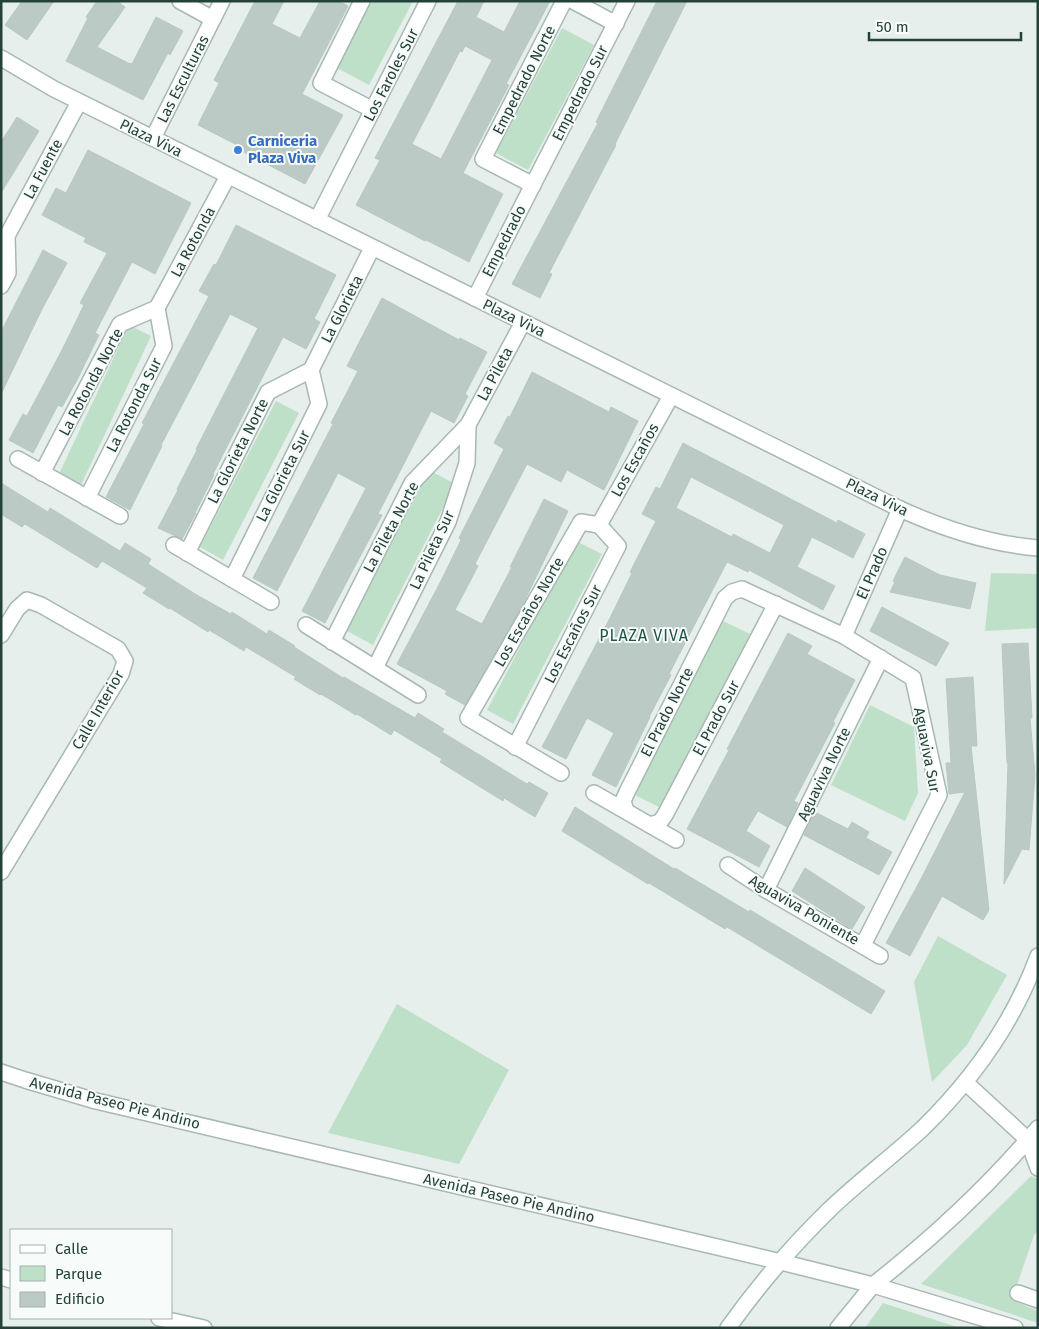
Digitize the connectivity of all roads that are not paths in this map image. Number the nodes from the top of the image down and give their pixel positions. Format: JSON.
{"nodes":[{"id":1,"x":180,"y":1,"type":"edge"},
{"id":2,"x":222,"y":1,"type":"edge"},
{"id":3,"x":362,"y":1,"type":"edge"},
{"id":4,"x":428,"y":1,"type":"edge"},
{"id":5,"x":564,"y":1,"type":"edge"},
{"id":6,"x":572,"y":1,"type":"edge"},
{"id":7,"x":627,"y":1,"type":"edge"},
{"id":8,"x":213,"y":20,"type":"junction"},
{"id":9,"x":616,"y":24,"type":"junction"},
{"id":10,"x":1,"y":58,"type":"edge"},
{"id":11,"x":79,"y":102,"type":"junction"},
{"id":12,"x":373,"y":110,"type":"junction"},
{"id":13,"x":152,"y":138,"type":"junction"},
{"id":14,"x":228,"y":176,"type":"junction"},
{"id":15,"x":533,"y":185,"type":"junction"},
{"id":16,"x":317,"y":220,"type":"junction"},
{"id":17,"x":4,"y":237,"type":"edge"},
{"id":18,"x":372,"y":248,"type":"junction"},
{"id":19,"x":1,"y":286,"type":"edge"},
{"id":20,"x":475,"y":298,"type":"junction"},
{"id":21,"x":157,"y":308,"type":"junction"},
{"id":22,"x":523,"y":322,"type":"junction"},
{"id":23,"x":311,"y":370,"type":"junction"},
{"id":24,"x":671,"y":396,"type":"junction"},
{"id":25,"x":468,"y":425,"type":"junction"},
{"id":26,"x":18,"y":459,"type":"dead end"},
{"id":27,"x":42,"y":473,"type":"junction"},
{"id":28,"x":87,"y":498,"type":"junction"},
{"id":29,"x":900,"y":509,"type":"junction"},
{"id":30,"x":120,"y":516,"type":"dead end"},
{"id":31,"x":599,"y":525,"type":"junction"},
{"id":32,"x":1038,"y":548,"type":"edge"},
{"id":33,"x":232,"y":579,"type":"junction"},
{"id":34,"x":271,"y":602,"type":"dead end"},
{"id":35,"x":776,"y":604,"type":"junction"},
{"id":36,"x":306,"y":626,"type":"dead end"},
{"id":37,"x":1,"y":635,"type":"edge"},
{"id":38,"x":844,"y":636,"type":"junction"},
{"id":39,"x":332,"y":642,"type":"junction"},
{"id":40,"x":881,"y":658,"type":"junction"},
{"id":41,"x":375,"y":668,"type":"junction"},
{"id":42,"x":418,"y":695,"type":"dead end"},
{"id":43,"x":515,"y":747,"type":"junction"},
{"id":44,"x":561,"y":773,"type":"dead end"},
{"id":45,"x":594,"y":793,"type":"dead end"},
{"id":46,"x":626,"y":811,"type":"junction"},
{"id":47,"x":650,"y":825,"type":"junction"},
{"id":48,"x":676,"y":840,"type":"dead end"},
{"id":49,"x":728,"y":865,"type":"dead end"},
{"id":50,"x":1,"y":872,"type":"edge"},
{"id":51,"x":766,"y":890,"type":"junction"},
{"id":52,"x":863,"y":944,"type":"junction"},
{"id":53,"x":880,"y":956,"type":"dead end"},
{"id":54,"x":1038,"y":956,"type":"edge"},
{"id":55,"x":1,"y":1072,"type":"edge"},
{"id":56,"x":965,"y":1082,"type":"junction"},
{"id":57,"x":1034,"y":1138,"type":"edge"},
{"id":58,"x":1038,"y":1168,"type":"edge"},
{"id":59,"x":781,"y":1262,"type":"junction"},
{"id":60,"x":873,"y":1285,"type":"junction"},
{"id":61,"x":1018,"y":1292,"type":"dead end"},
{"id":62,"x":1038,"y":1300,"type":"edge"},
{"id":63,"x":162,"y":1319,"type":"edge"},
{"id":64,"x":181,"y":1325,"type":"edge"},
{"id":65,"x":204,"y":1328,"type":"edge"},
{"id":66,"x":728,"y":1328,"type":"edge"},
{"id":67,"x":838,"y":1328,"type":"edge"},
{"id":68,"x":1015,"y":1328,"type":"edge"}],
"edges":[{"from":1,"to":8,"type":"street"},
{"from":2,"to":8,"type":"street","name":"Las Esculturas"},
{"from":3,"to":12,"type":"street"},
{"from":4,"to":12,"type":"street","name":"Los Faroles Sur"},
{"from":5,"to":15,"type":"street","name":"Empedrado Norte"},
{"from":6,"to":9,"type":"street"},
{"from":7,"to":9,"type":"street","name":"Empedrado Sur"},
{"from":8,"to":13,"type":"street","name":"Las Esculturas"},
{"from":9,"to":15,"type":"street","name":"Empedrado Sur"},
{"from":10,"to":11,"type":"street","name":"Plaza Viva"},
{"from":11,"to":13,"type":"street","name":"Plaza Viva"},
{"from":11,"to":17,"type":"street","name":"La Fuente"},
{"from":12,"to":16,"type":"street","name":"Los Faroles Sur"},
{"from":13,"to":14,"type":"street","name":"Plaza Viva"},
{"from":14,"to":16,"type":"street","name":"Plaza Viva"},
{"from":14,"to":21,"type":"street","name":"La Rotonda"},
{"from":15,"to":20,"type":"street","name":"Empedrado"},
{"from":16,"to":18,"type":"street","name":"Plaza Viva"},
{"from":17,"to":19,"type":"street"},
{"from":18,"to":20,"type":"street","name":"Plaza Viva"},
{"from":18,"to":23,"type":"street","name":"La Glorieta"},
{"from":20,"to":22,"type":"street","name":"Plaza Viva"},
{"from":21,"to":27,"type":"street","name":"La Rotonda Norte"},
{"from":21,"to":28,"type":"street","name":"La Rotonda Sur"},
{"from":22,"to":24,"type":"street","name":"Plaza Viva"},
{"from":22,"to":25,"type":"street","name":"La Pileta"},
{"from":23,"to":33,"type":"street","name":"La Glorieta Sur"},
{"from":23,"to":33,"type":"street","name":"La Glorieta Norte"},
{"from":24,"to":29,"type":"street","name":"Plaza Viva"},
{"from":24,"to":31,"type":"street","name":"Los Escaños"},
{"from":25,"to":39,"type":"street","name":"La Pileta Norte"},
{"from":25,"to":41,"type":"street","name":"La Pileta Sur"},
{"from":26,"to":27,"type":"street"},
{"from":27,"to":28,"type":"street"},
{"from":28,"to":30,"type":"street"},
{"from":29,"to":32,"type":"street","name":"Plaza Viva"},
{"from":29,"to":38,"type":"street","name":"El Prado"},
{"from":31,"to":43,"type":"street","name":"Los Escaños Sur"},
{"from":31,"to":43,"type":"street","name":"Los Escaños Norte"},
{"from":33,"to":34,"type":"street"},
{"from":35,"to":38,"type":"street","name":"El Prado Norte"},
{"from":35,"to":46,"type":"street","name":"El Prado Norte"},
{"from":35,"to":47,"type":"street","name":"El Prado Sur"},
{"from":36,"to":39,"type":"street"},
{"from":37,"to":50,"type":"street","name":"Calle Interior"},
{"from":38,"to":40,"type":"street","name":"Aguaviva Sur"},
{"from":39,"to":41,"type":"street"},
{"from":40,"to":51,"type":"street","name":"Aguaviva Norte"},
{"from":40,"to":52,"type":"street","name":"Aguaviva Sur"},
{"from":41,"to":42,"type":"street"},
{"from":43,"to":44,"type":"street"},
{"from":45,"to":46,"type":"street"},
{"from":46,"to":47,"type":"street"},
{"from":47,"to":48,"type":"street"},
{"from":49,"to":51,"type":"street","name":"Aguaviva Poniente"},
{"from":51,"to":52,"type":"street","name":"Aguaviva Poniente"},
{"from":52,"to":53,"type":"street","name":"Aguaviva Poniente"},
{"from":54,"to":56,"type":"street"},
{"from":55,"to":59,"type":"street","name":"Avenida Paseo Pie Andino"},
{"from":56,"to":57,"type":"street"},
{"from":56,"to":59,"type":"street"},
{"from":57,"to":58,"type":"street"},
{"from":57,"to":60,"type":"street"},
{"from":59,"to":60,"type":"street","name":"Avenida Paseo Pie Andino"},
{"from":59,"to":66,"type":"street"},
{"from":60,"to":67,"type":"street"},
{"from":60,"to":68,"type":"street","name":"Avenida Paseo Pie Andino"},
{"from":61,"to":62,"type":"street"},
{"from":63,"to":64,"type":"street"},
{"from":64,"to":65,"type":"street"}]}
